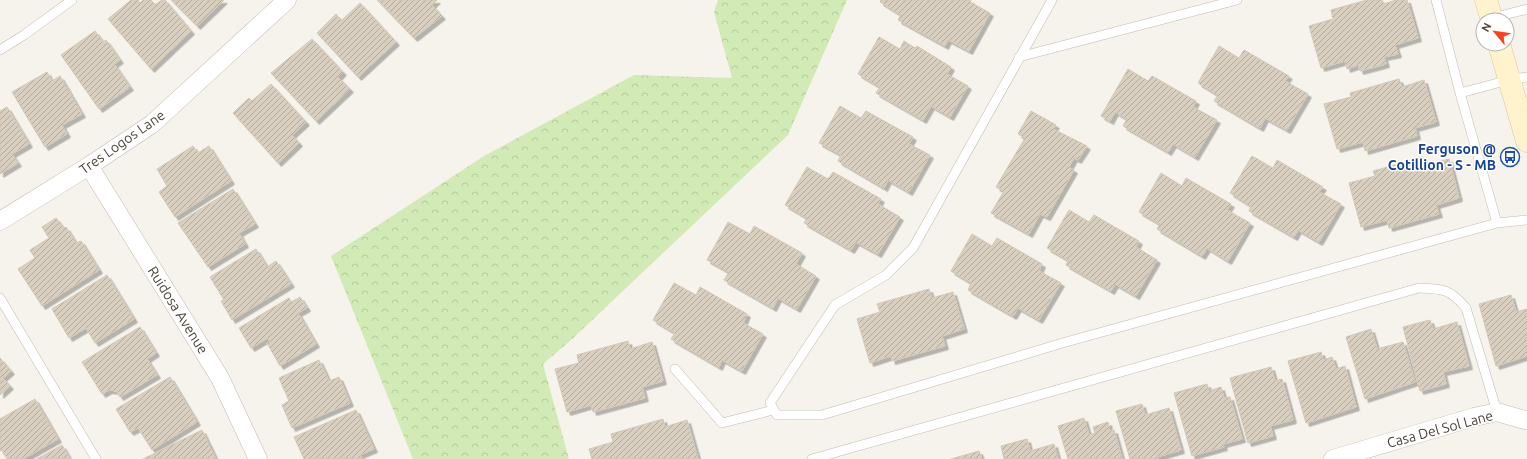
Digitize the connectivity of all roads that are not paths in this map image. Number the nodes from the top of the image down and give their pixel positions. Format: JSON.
{"nodes":[{"id":1,"x":72,"y":0,"type":"edge"},
{"id":2,"x":287,"y":0,"type":"edge"},
{"id":3,"x":1052,"y":0,"type":"edge"},
{"id":4,"x":1237,"y":0,"type":"edge"},
{"id":5,"x":1436,"y":0,"type":"edge"},
{"id":6,"x":1527,"y":9,"type":"edge"},
{"id":7,"x":1499,"y":12,"type":"edge"},
{"id":8,"x":0,"y":50,"type":"edge"},
{"id":9,"x":1503,"y":52,"type":"edge"},
{"id":10,"x":1019,"y":57,"type":"junction"},
{"id":11,"x":1518,"y":78,"type":"edge"},
{"id":12,"x":1460,"y":92,"type":"junction"},
{"id":13,"x":1527,"y":141,"type":"edge"},
{"id":14,"x":89,"y":166,"type":"junction"},
{"id":15,"x":1527,"y":220,"type":"edge"},
{"id":16,"x":0,"y":221,"type":"edge"},
{"id":17,"x":1497,"y":223,"type":"junction"},
{"id":18,"x":0,"y":298,"type":"edge"},
{"id":19,"x":675,"y":369,"type":"dead end"},
{"id":20,"x":773,"y":410,"type":"junction"},
{"id":21,"x":1497,"y":412,"type":"junction"},
{"id":22,"x":1525,"y":420,"type":"dead end"},
{"id":23,"x":96,"y":459,"type":"edge"},
{"id":24,"x":258,"y":459,"type":"edge"},
{"id":25,"x":812,"y":459,"type":"edge"},
{"id":26,"x":1333,"y":459,"type":"edge"}],
"edges":[{"from":1,"to":8,"type":"lane"},
{"from":2,"to":14,"type":"street","name":"Tres Logos Lane"},
{"from":3,"to":10,"type":"lane"},
{"from":4,"to":10,"type":"lane"},
{"from":5,"to":12,"type":"lane"},
{"from":6,"to":7,"type":"lane"},
{"from":9,"to":11,"type":"main road"},
{"from":10,"to":20,"type":"lane"},
{"from":11,"to":12,"type":"lane"},
{"from":11,"to":13,"type":"main road"},
{"from":12,"to":17,"type":"lane"},
{"from":14,"to":16,"type":"street","name":"Tres Logos Lane"},
{"from":14,"to":24,"type":"street","name":"Ruidosa Avenue"},
{"from":15,"to":17,"type":"lane"},
{"from":17,"to":20,"type":"lane"},
{"from":18,"to":23,"type":"lane"},
{"from":19,"to":20,"type":"lane"},
{"from":21,"to":22,"type":"street","name":"Casa Del Sol Lane"},
{"from":21,"to":25,"type":"lane"},
{"from":21,"to":26,"type":"street","name":"Casa Del Sol Lane"}]}
